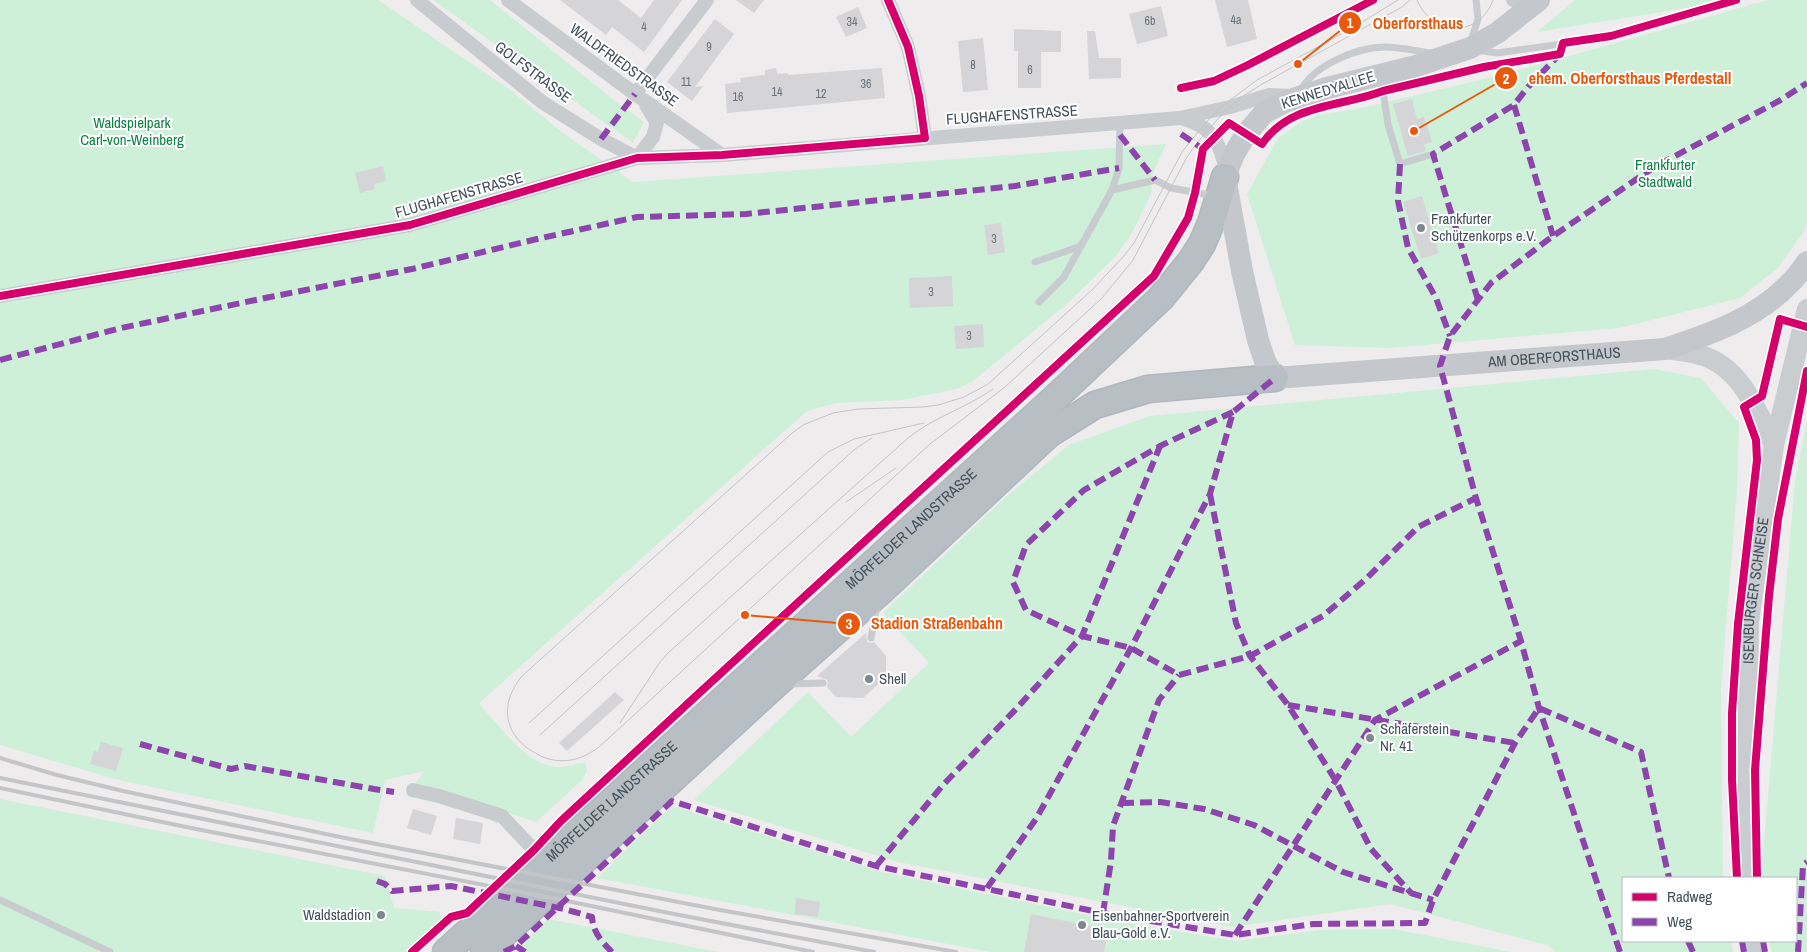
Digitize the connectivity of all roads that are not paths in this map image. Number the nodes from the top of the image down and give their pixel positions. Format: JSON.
{"nodes":[{"id":1,"x":417,"y":0,"type":"edge"},
{"id":2,"x":508,"y":0,"type":"edge"},
{"id":3,"x":707,"y":0,"type":"edge"},
{"id":4,"x":888,"y":0,"type":"edge"},
{"id":5,"x":1476,"y":0,"type":"edge"},
{"id":6,"x":1513,"y":0,"type":"edge"},
{"id":7,"x":1736,"y":0,"type":"edge"},
{"id":8,"x":1537,"y":1,"type":"edge"},
{"id":9,"x":1460,"y":52,"type":"junction"},
{"id":10,"x":1380,"y":75,"type":"junction"},
{"id":11,"x":1298,"y":97,"type":"junction"},
{"id":12,"x":640,"y":98,"type":"junction"},
{"id":13,"x":1180,"y":118,"type":"junction"},
{"id":14,"x":1120,"y":123,"type":"junction"},
{"id":15,"x":925,"y":138,"type":"junction"},
{"id":16,"x":1433,"y":154,"type":"dead end"},
{"id":17,"x":722,"y":155,"type":"junction"},
{"id":18,"x":637,"y":158,"type":"junction"},
{"id":19,"x":1223,"y":182,"type":"junction"},
{"id":20,"x":1112,"y":190,"type":"junction"},
{"id":21,"x":1081,"y":246,"type":"junction"},
{"id":22,"x":1035,"y":262,"type":"dead end"},
{"id":23,"x":1807,"y":262,"type":"edge"},
{"id":24,"x":0,"y":296,"type":"edge"},
{"id":25,"x":1039,"y":302,"type":"dead end"},
{"id":26,"x":1807,"y":309,"type":"edge"},
{"id":27,"x":1666,"y":349,"type":"junction"},
{"id":28,"x":1274,"y":378,"type":"junction"},
{"id":29,"x":1774,"y":445,"type":"junction"},
{"id":30,"x":880,"y":592,"type":"junction"},
{"id":31,"x":871,"y":638,"type":"dead end"},
{"id":32,"x":823,"y":683,"type":"dead end"},
{"id":33,"x":776,"y":684,"type":"junction"},
{"id":34,"x":414,"y":790,"type":"dead end"},
{"id":35,"x":547,"y":860,"type":"junction"},
{"id":36,"x":1746,"y":877,"type":"edge"},
{"id":37,"x":0,"y":900,"type":"edge"},
{"id":38,"x":110,"y":952,"type":"edge"},
{"id":39,"x":446,"y":952,"type":"edge"},
{"id":40,"x":484,"y":952,"type":"edge"}],
"edges":[{"from":1,"to":18,"type":"street","name":"GOLFSTRASSE"},
{"from":2,"to":12,"type":"street","name":"WALDFRIEDSTRASSE"},
{"from":3,"to":12,"type":"street"},
{"from":4,"to":15,"type":"street"},
{"from":5,"to":9,"type":"lane"},
{"from":6,"to":8,"type":"street"},
{"from":7,"to":9,"type":"lane"},
{"from":8,"to":9,"type":"main road","name":"KENNEDYALLEE"},
{"from":9,"to":10,"type":"main road","name":"KENNEDYALLEE"},
{"from":9,"to":11,"type":"lane"},
{"from":10,"to":11,"type":"main road","name":"KENNEDYALLEE"},
{"from":10,"to":16,"type":"lane"},
{"from":11,"to":13,"type":"street","name":"FLUGHAFENSTRASSE"},
{"from":11,"to":19,"type":"main road","name":"KENNEDYALLEE"},
{"from":12,"to":17,"type":"street","name":"WALDFRIEDSTRASSE"},
{"from":12,"to":18,"type":"street"},
{"from":13,"to":14,"type":"street","name":"FLUGHAFENSTRASSE"},
{"from":13,"to":19,"type":"street","name":"FLUGHAFENSTRASSE"},
{"from":14,"to":15,"type":"street","name":"FLUGHAFENSTRASSE"},
{"from":14,"to":20,"type":"lane"},
{"from":15,"to":17,"type":"street","name":"FLUGHAFENSTRASSE"},
{"from":17,"to":18,"type":"street","name":"FLUGHAFENSTRASSE"},
{"from":18,"to":24,"type":"street","name":"FLUGHAFENSTRASSE"},
{"from":19,"to":20,"type":"lane"},
{"from":19,"to":28,"type":"main road"},
{"from":19,"to":35,"type":"highway","name":"MÖRFELDER LANDSTRASSE"},
{"from":20,"to":21,"type":"lane"},
{"from":21,"to":22,"type":"lane"},
{"from":21,"to":25,"type":"lane"},
{"from":23,"to":27,"type":"main road","name":"AM OBERFORSTHAUS"},
{"from":26,"to":29,"type":"main road","name":"ISENBURGER SCHNEISE"},
{"from":27,"to":28,"type":"main road","name":"AM OBERFORSTHAUS"},
{"from":27,"to":29,"type":"main road"},
{"from":28,"to":30,"type":"highway","name":"MÖRFELDER LANDSTRASSE"},
{"from":29,"to":36,"type":"main road","name":"ISENBURGER SCHNEISE"},
{"from":30,"to":31,"type":"lane"},
{"from":30,"to":33,"type":"highway","name":"MÖRFELDER LANDSTRASSE"},
{"from":32,"to":33,"type":"lane"},
{"from":33,"to":40,"type":"highway","name":"MÖRFELDER LANDSTRASSE"},
{"from":34,"to":35,"type":"street"},
{"from":35,"to":39,"type":"highway","name":"MÖRFELDER LANDSTRASSE"},
{"from":37,"to":38,"type":"lane"}]}
